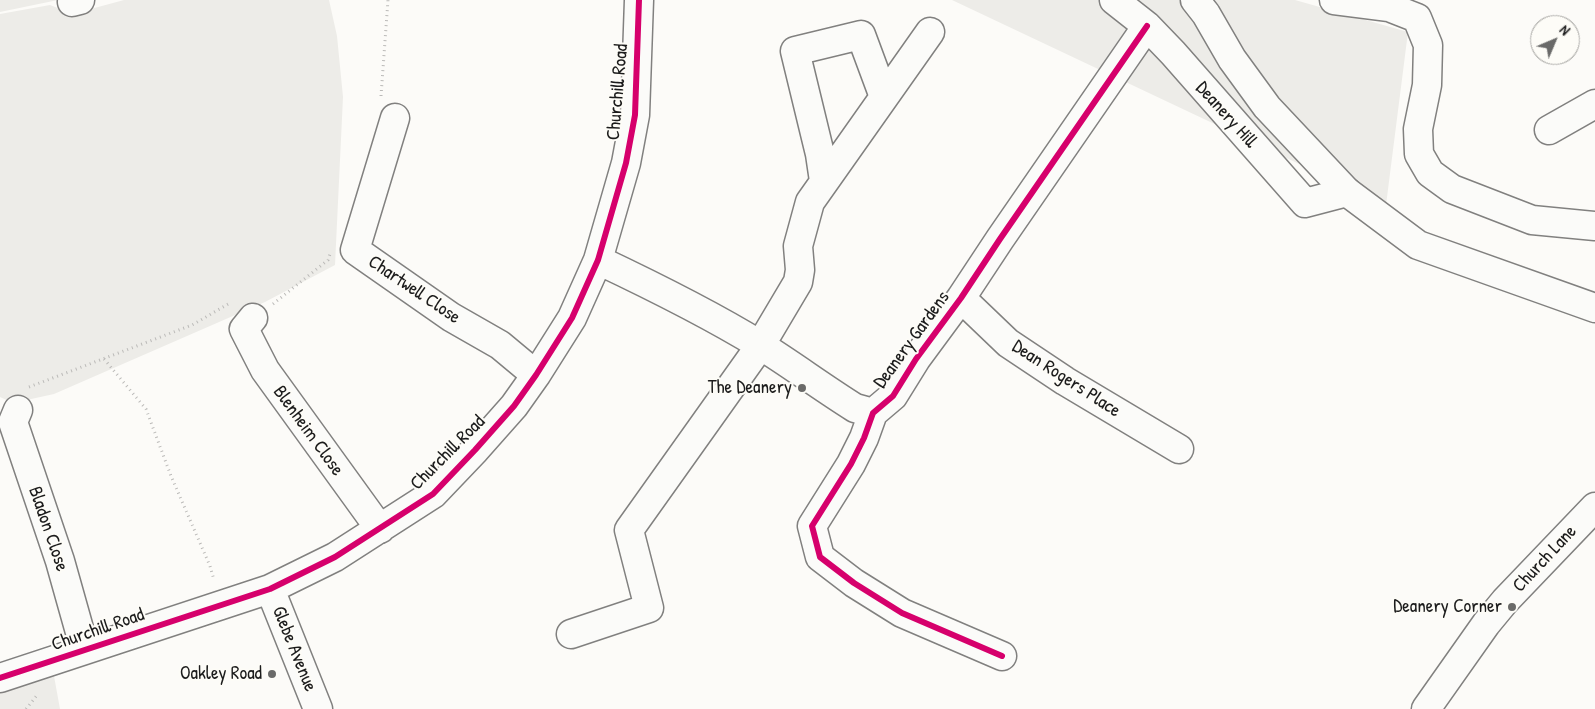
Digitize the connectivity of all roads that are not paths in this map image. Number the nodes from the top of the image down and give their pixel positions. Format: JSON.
{"nodes":[{"id":1,"x":73,"y":0,"type":"edge"},
{"id":2,"x":80,"y":0,"type":"edge"},
{"id":3,"x":639,"y":0,"type":"edge"},
{"id":4,"x":1114,"y":0,"type":"edge"},
{"id":5,"x":1196,"y":0,"type":"edge"},
{"id":6,"x":1334,"y":0,"type":"edge"},
{"id":7,"x":1147,"y":26,"type":"junction"},
{"id":8,"x":930,"y":32,"type":"dead end"},
{"id":9,"x":884,"y":97,"type":"junction"},
{"id":10,"x":1595,"y":104,"type":"edge"},
{"id":11,"x":387,"y":110,"type":"road end"},
{"id":12,"x":1549,"y":130,"type":"dead end"},
{"id":13,"x":824,"y":181,"type":"junction"},
{"id":14,"x":1347,"y":192,"type":"junction"},
{"id":15,"x":1595,"y":226,"type":"edge"},
{"id":16,"x":598,"y":260,"type":"junction"},
{"id":17,"x":961,"y":298,"type":"junction"},
{"id":18,"x":1595,"y":308,"type":"edge"},
{"id":19,"x":242,"y":319,"type":"road end"},
{"id":20,"x":760,"y":346,"type":"junction"},
{"id":21,"x":536,"y":375,"type":"junction"},
{"id":22,"x":22,"y":399,"type":"road end"},
{"id":23,"x":872,"y":413,"type":"junction"},
{"id":24,"x":1180,"y":449,"type":"dead end"},
{"id":25,"x":1595,"y":507,"type":"edge"},
{"id":26,"x":380,"y":529,"type":"junction"},
{"id":27,"x":270,"y":589,"type":"junction"},
{"id":28,"x":572,"y":634,"type":"dead end"},
{"id":29,"x":85,"y":650,"type":"junction"},
{"id":30,"x":1002,"y":656,"type":"dead end"},
{"id":31,"x":0,"y":678,"type":"edge"},
{"id":32,"x":318,"y":709,"type":"edge"},
{"id":33,"x":1426,"y":709,"type":"edge"}],
"edges":[{"from":1,"to":2,"type":"street"},
{"from":3,"to":16,"type":"street","name":"Churchill Road"},
{"from":4,"to":7,"type":"street","name":"Deanery Hill"},
{"from":5,"to":14,"type":"street","name":"Deanery Hill"},
{"from":6,"to":15,"type":"street"},
{"from":7,"to":14,"type":"street","name":"Deanery Hill"},
{"from":7,"to":17,"type":"street","name":"Deanery Gardens"},
{"from":8,"to":9,"type":"street"},
{"from":9,"to":13,"type":"street"},
{"from":9,"to":13,"type":"street"},
{"from":10,"to":12,"type":"street"},
{"from":11,"to":21,"type":"street","name":"Chartwell Close"},
{"from":13,"to":20,"type":"street"},
{"from":14,"to":18,"type":"street","name":"Deanery Hill"},
{"from":16,"to":20,"type":"street","name":"Deanery Gardens"},
{"from":16,"to":21,"type":"street","name":"Churchill Road"},
{"from":17,"to":23,"type":"street","name":"Deanery Gardens"},
{"from":17,"to":24,"type":"street","name":"Dean Rogers Place"},
{"from":19,"to":26,"type":"street","name":"Blenheim Close"},
{"from":20,"to":23,"type":"street","name":"Deanery Gardens"},
{"from":20,"to":28,"type":"street"},
{"from":21,"to":26,"type":"street","name":"Churchill Road"},
{"from":22,"to":29,"type":"street","name":"Bladon Close"},
{"from":23,"to":30,"type":"street","name":"Deanery Gardens"},
{"from":25,"to":33,"type":"street","name":"Church Lane"},
{"from":26,"to":27,"type":"street","name":"Churchill Road"},
{"from":27,"to":29,"type":"street","name":"Churchill Road"},
{"from":27,"to":32,"type":"street","name":"Glebe Avenue"},
{"from":29,"to":31,"type":"street","name":"Churchill Road"}]}
